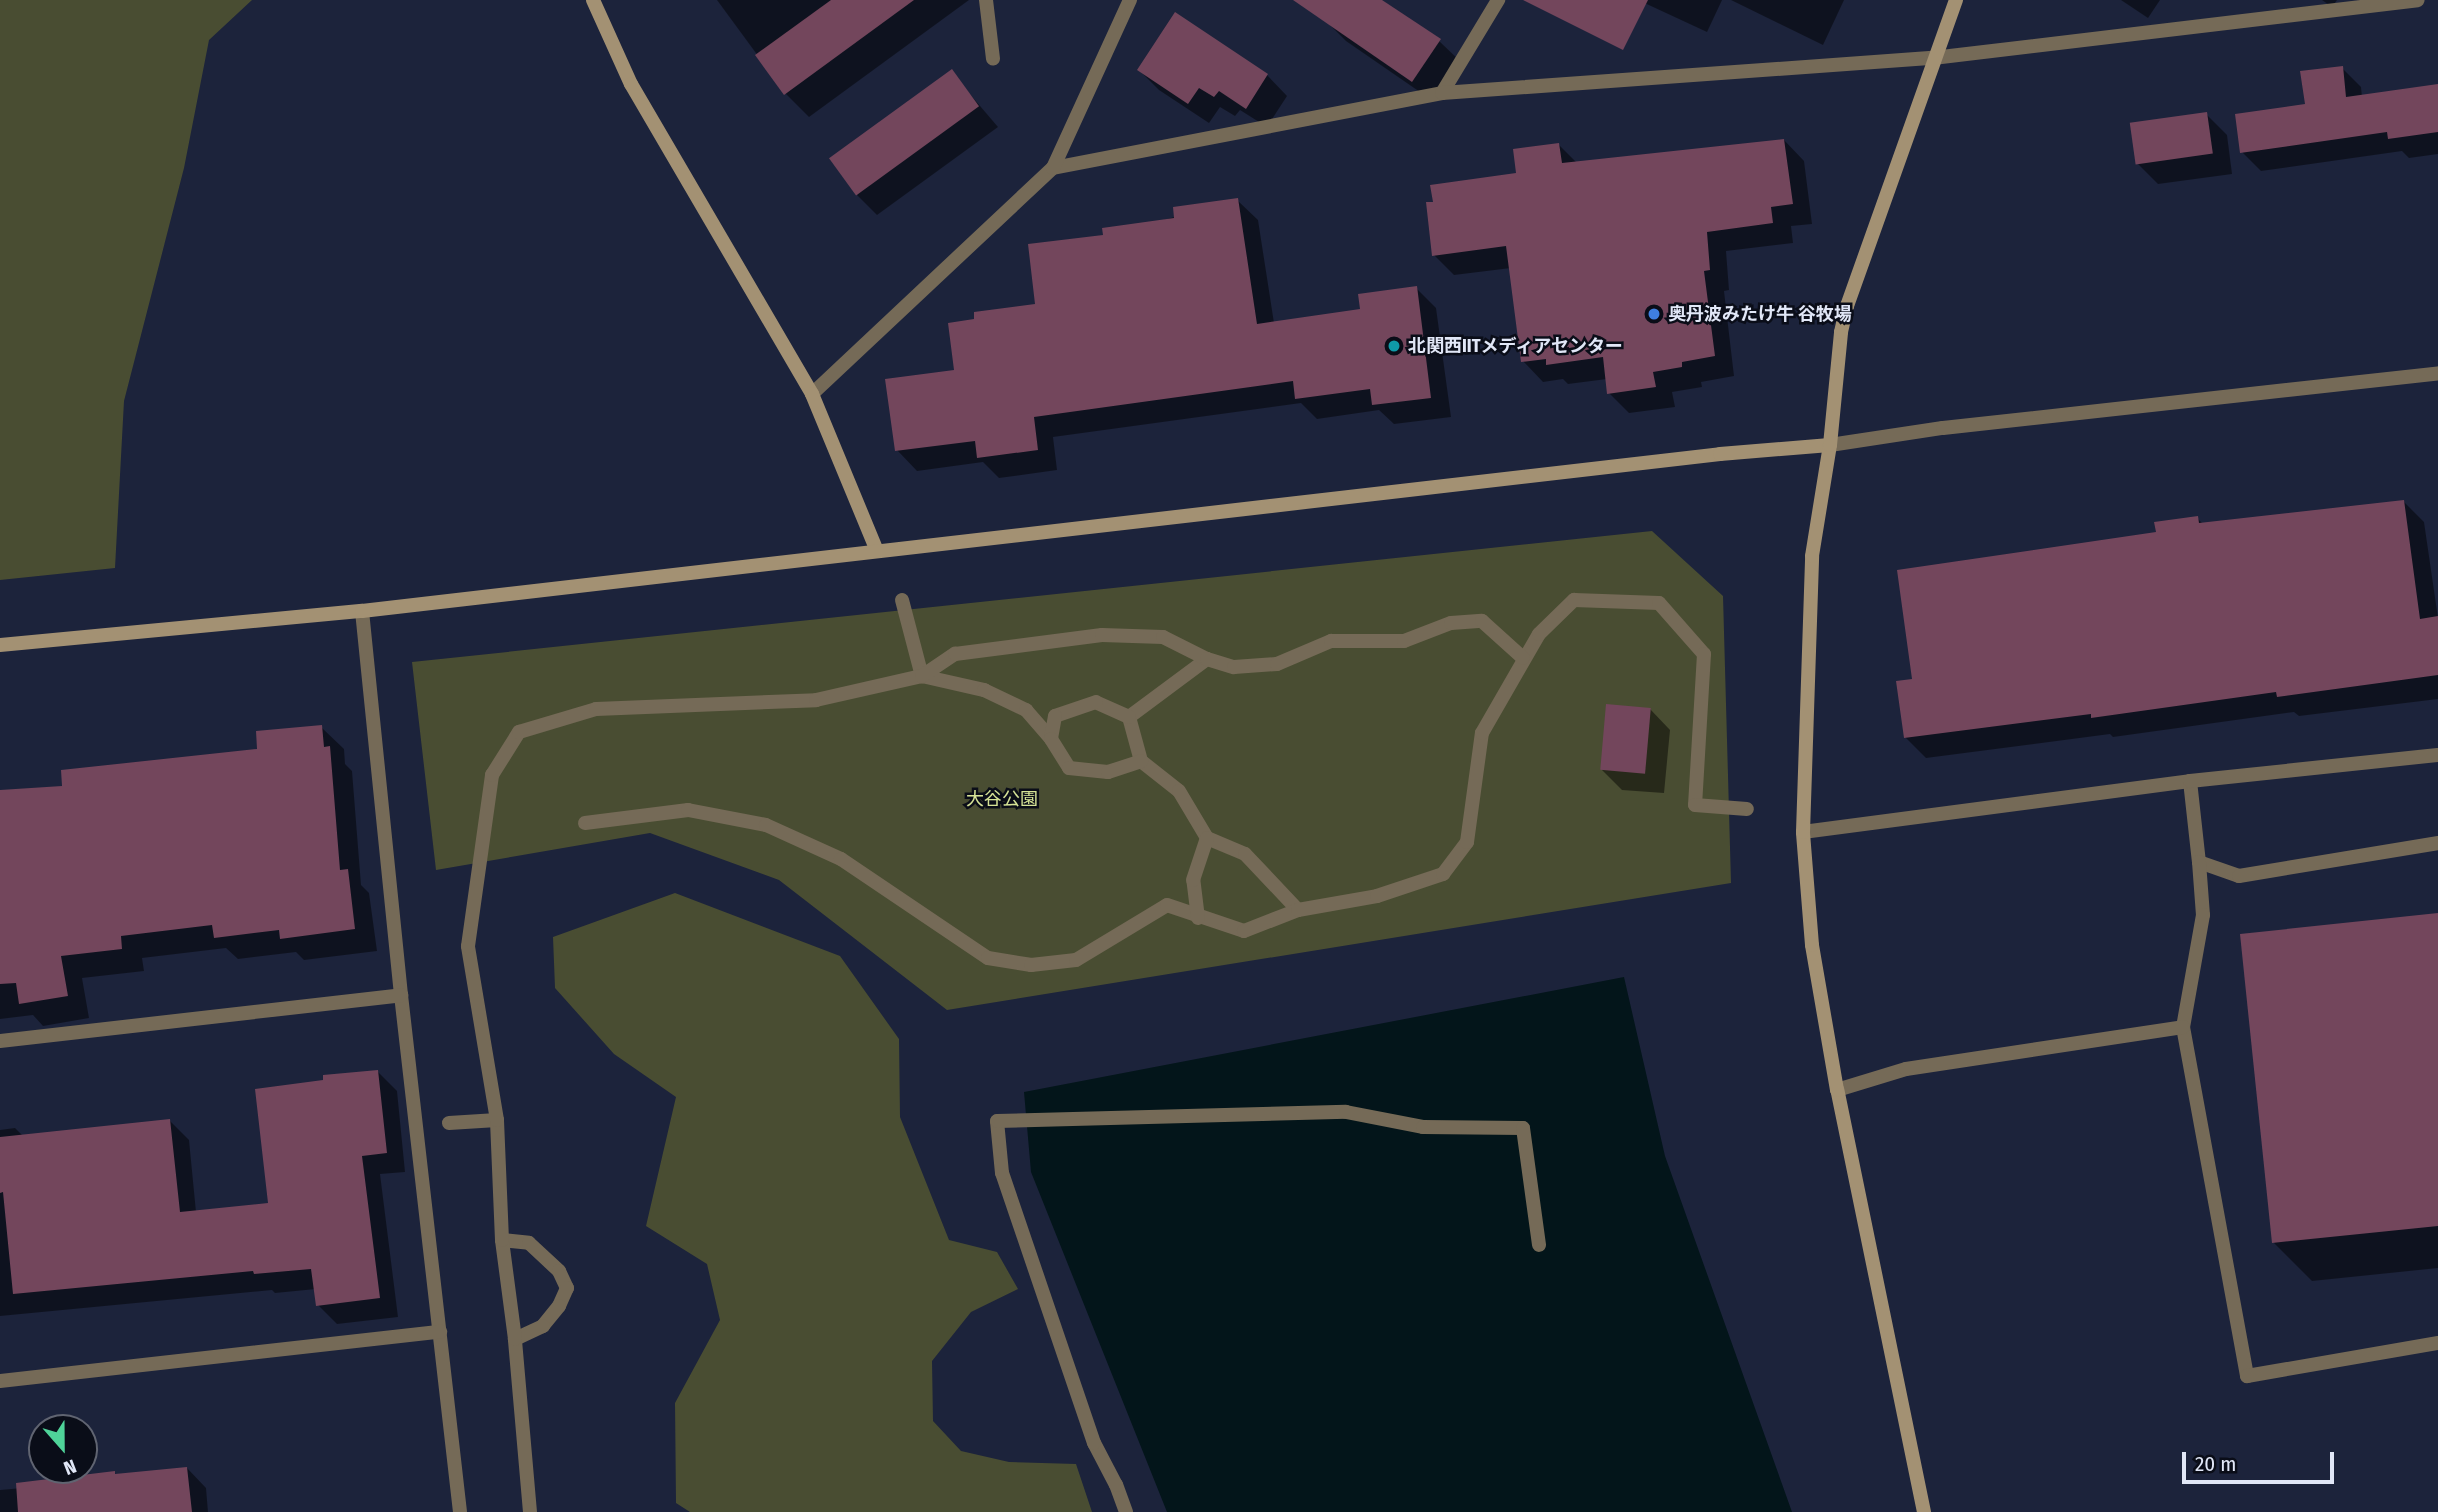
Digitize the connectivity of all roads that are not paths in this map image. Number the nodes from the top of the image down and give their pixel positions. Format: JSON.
{"nodes":[{"id":1,"x":593,"y":0,"type":"edge"},
{"id":2,"x":986,"y":0,"type":"edge"},
{"id":3,"x":1130,"y":0,"type":"edge"},
{"id":4,"x":1498,"y":0,"type":"edge"},
{"id":5,"x":1956,"y":0,"type":"edge"},
{"id":6,"x":2418,"y":0,"type":"edge"},
{"id":7,"x":2373,"y":3,"type":"edge"},
{"id":8,"x":1933,"y":58,"type":"junction"},
{"id":9,"x":993,"y":59,"type":"dead end"},
{"id":10,"x":1442,"y":93,"type":"junction"},
{"id":11,"x":1053,"y":168,"type":"junction"},
{"id":12,"x":2438,"y":373,"type":"edge"},
{"id":13,"x":812,"y":394,"type":"junction"},
{"id":14,"x":1830,"y":445,"type":"junction"},
{"id":15,"x":877,"y":551,"type":"junction"},
{"id":16,"x":902,"y":600,"type":"dead end"},
{"id":17,"x":362,"y":611,"type":"junction"},
{"id":18,"x":0,"y":645,"type":"edge"},
{"id":19,"x":1523,"y":658,"type":"junction"},
{"id":20,"x":1207,"y":659,"type":"junction"},
{"id":21,"x":922,"y":676,"type":"junction"},
{"id":22,"x":1129,"y":717,"type":"junction"},
{"id":23,"x":1051,"y":739,"type":"junction"},
{"id":24,"x":2438,"y":755,"type":"edge"},
{"id":25,"x":1141,"y":761,"type":"junction"},
{"id":26,"x":2190,"y":781,"type":"junction"},
{"id":27,"x":1747,"y":809,"type":"dead end"},
{"id":28,"x":585,"y":823,"type":"dead end"},
{"id":29,"x":1803,"y":832,"type":"junction"},
{"id":30,"x":1207,"y":838,"type":"junction"},
{"id":31,"x":2438,"y":843,"type":"edge"},
{"id":32,"x":2199,"y":862,"type":"junction"},
{"id":33,"x":1298,"y":910,"type":"junction"},
{"id":34,"x":1198,"y":918,"type":"junction"},
{"id":35,"x":401,"y":995,"type":"junction"},
{"id":36,"x":2183,"y":1027,"type":"junction"},
{"id":37,"x":0,"y":1041,"type":"edge"},
{"id":38,"x":1837,"y":1090,"type":"junction"},
{"id":39,"x":497,"y":1120,"type":"junction"},
{"id":40,"x":449,"y":1123,"type":"dead end"},
{"id":41,"x":502,"y":1240,"type":"junction"},
{"id":42,"x":1539,"y":1245,"type":"dead end"},
{"id":43,"x":440,"y":1332,"type":"junction"},
{"id":44,"x":515,"y":1339,"type":"junction"},
{"id":45,"x":2438,"y":1343,"type":"edge"},
{"id":46,"x":0,"y":1381,"type":"edge"},
{"id":47,"x":460,"y":1512,"type":"edge"},
{"id":48,"x":530,"y":1512,"type":"edge"},
{"id":49,"x":1126,"y":1512,"type":"edge"},
{"id":50,"x":1924,"y":1512,"type":"edge"}],
"edges":[{"from":1,"to":13,"type":"street"},
{"from":2,"to":9,"type":"street"},
{"from":3,"to":11,"type":"street"},
{"from":4,"to":10,"type":"street"},
{"from":5,"to":8,"type":"street"},
{"from":6,"to":7,"type":"street"},
{"from":7,"to":8,"type":"street"},
{"from":8,"to":10,"type":"street"},
{"from":8,"to":14,"type":"street"},
{"from":10,"to":11,"type":"street"},
{"from":11,"to":13,"type":"street"},
{"from":12,"to":14,"type":"street"},
{"from":13,"to":15,"type":"street"},
{"from":14,"to":15,"type":"street"},
{"from":14,"to":29,"type":"street"},
{"from":15,"to":17,"type":"street"},
{"from":16,"to":21,"type":"street"},
{"from":17,"to":18,"type":"street"},
{"from":17,"to":35,"type":"street"},
{"from":19,"to":20,"type":"street"},
{"from":19,"to":27,"type":"street"},
{"from":19,"to":33,"type":"street"},
{"from":20,"to":21,"type":"street"},
{"from":20,"to":22,"type":"street"},
{"from":21,"to":23,"type":"street"},
{"from":21,"to":39,"type":"street"},
{"from":22,"to":23,"type":"street"},
{"from":22,"to":25,"type":"street"},
{"from":23,"to":25,"type":"street"},
{"from":24,"to":26,"type":"street"},
{"from":25,"to":30,"type":"street"},
{"from":26,"to":29,"type":"street"},
{"from":26,"to":32,"type":"street"},
{"from":28,"to":34,"type":"street"},
{"from":29,"to":38,"type":"street"},
{"from":30,"to":33,"type":"street"},
{"from":30,"to":34,"type":"street"},
{"from":31,"to":32,"type":"street"},
{"from":32,"to":36,"type":"street"},
{"from":33,"to":34,"type":"street"},
{"from":35,"to":37,"type":"street"},
{"from":35,"to":43,"type":"street"},
{"from":36,"to":38,"type":"street"},
{"from":36,"to":45,"type":"street"},
{"from":38,"to":50,"type":"street"},
{"from":39,"to":40,"type":"street"},
{"from":39,"to":41,"type":"street"},
{"from":41,"to":44,"type":"street"},
{"from":41,"to":44,"type":"street"},
{"from":42,"to":49,"type":"street"},
{"from":43,"to":46,"type":"street"},
{"from":43,"to":47,"type":"street"},
{"from":44,"to":48,"type":"street"}]}
